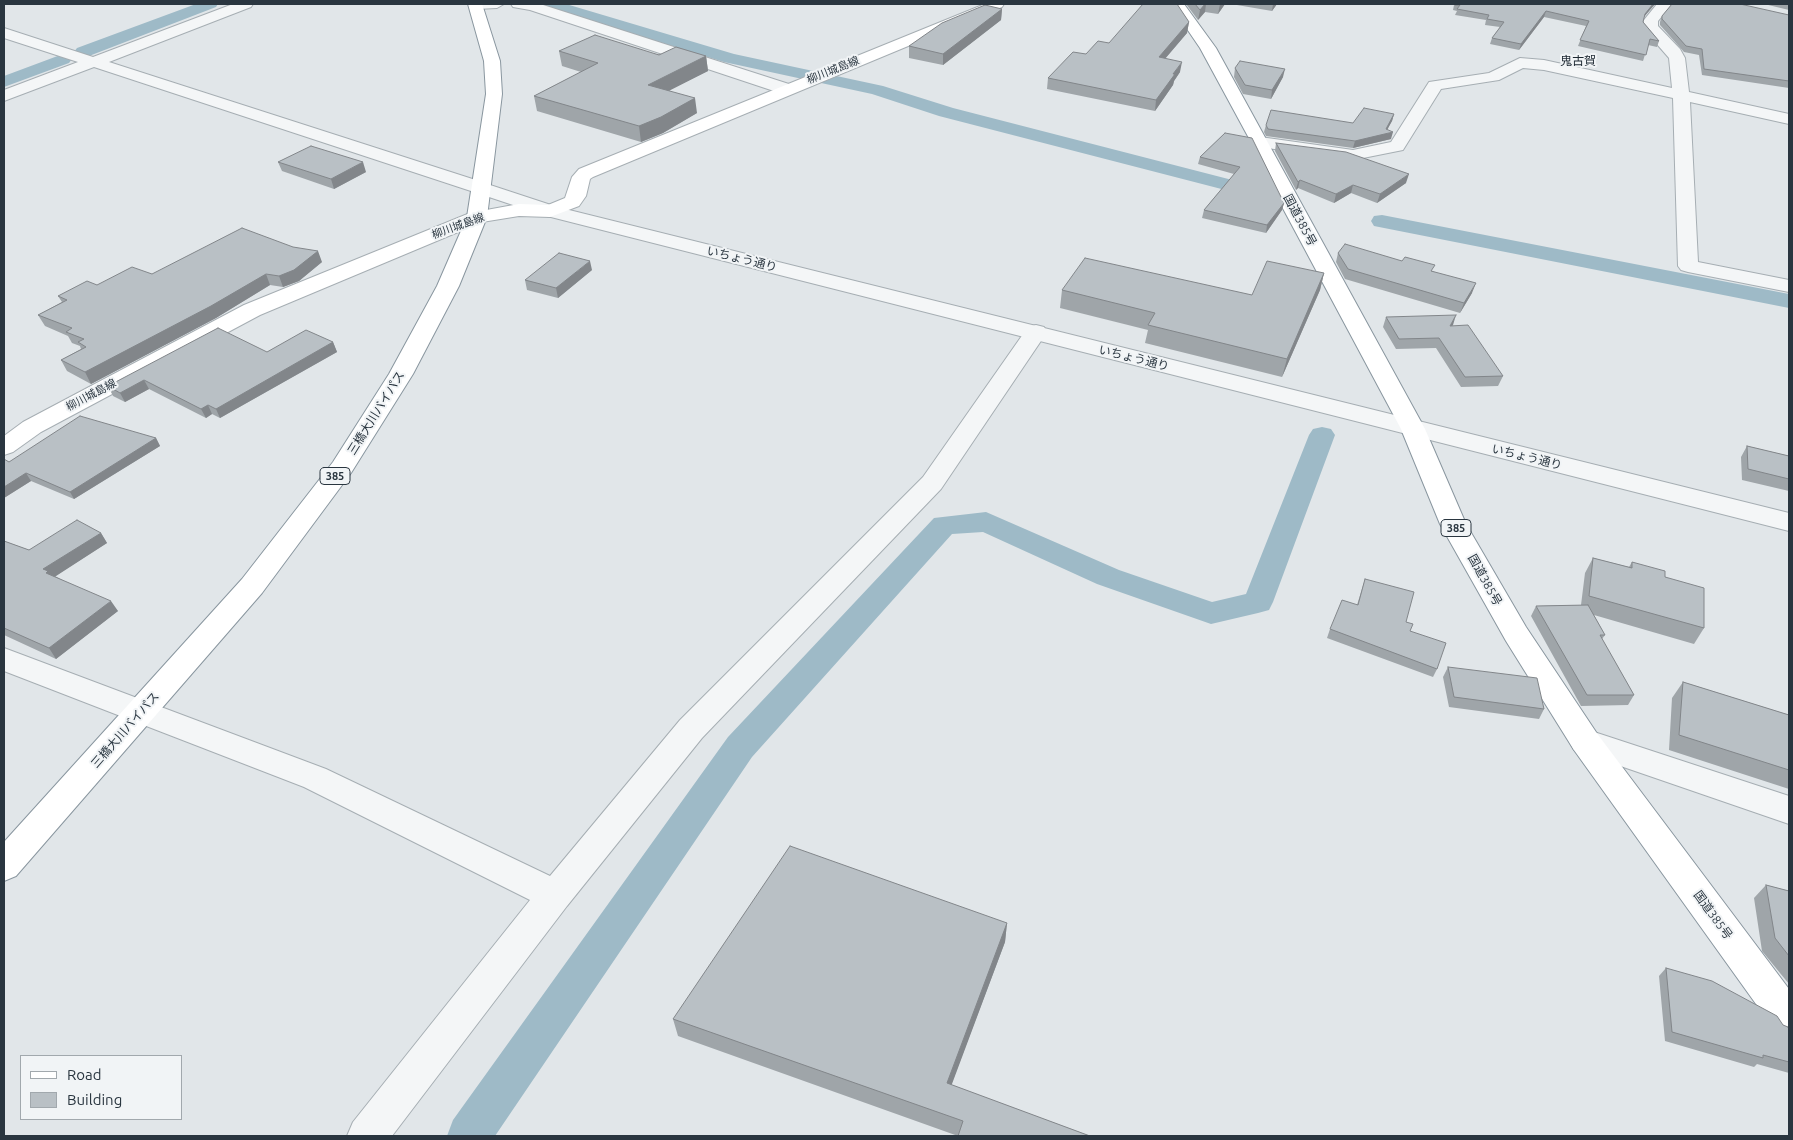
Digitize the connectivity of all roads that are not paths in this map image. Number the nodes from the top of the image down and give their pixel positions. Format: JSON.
{"nodes":[{"id":1,"x":246,"y":4,"type":"edge"},
{"id":2,"x":483,"y":4,"type":"edge"},
{"id":3,"x":518,"y":4,"type":"edge"},
{"id":4,"x":997,"y":4,"type":"edge"},
{"id":5,"x":1177,"y":4,"type":"edge"},
{"id":6,"x":1665,"y":4,"type":"edge"},
{"id":7,"x":4,"y":33,"type":"edge"},
{"id":8,"x":95,"y":62,"type":"junction"},
{"id":9,"x":786,"y":89,"type":"junction"},
{"id":10,"x":1681,"y":95,"type":"junction"},
{"id":11,"x":4,"y":96,"type":"edge"},
{"id":12,"x":1789,"y":119,"type":"edge"},
{"id":13,"x":1260,"y":142,"type":"junction"},
{"id":14,"x":481,"y":188,"type":"junction"},
{"id":15,"x":550,"y":211,"type":"junction"},
{"id":16,"x":476,"y":217,"type":"junction"},
{"id":17,"x":1789,"y":286,"type":"edge"},
{"id":18,"x":1036,"y":332,"type":"junction"},
{"id":19,"x":1413,"y":429,"type":"junction"},
{"id":20,"x":4,"y":447,"type":"edge"},
{"id":21,"x":1789,"y":522,"type":"edge"},
{"id":22,"x":4,"y":659,"type":"edge"},
{"id":23,"x":141,"y":712,"type":"junction"},
{"id":24,"x":1585,"y":741,"type":"junction"},
{"id":25,"x":1789,"y":810,"type":"edge"},
{"id":26,"x":4,"y":866,"type":"edge"},
{"id":27,"x":555,"y":895,"type":"junction"},
{"id":28,"x":1789,"y":1019,"type":"edge"},
{"id":29,"x":367,"y":1136,"type":"edge"}],
"edges":[{"from":1,"to":8,"type":"street"},
{"from":2,"to":14,"type":"main road","name":"三橋大川バイパス","number":"385"},
{"from":3,"to":9,"type":"street"},
{"from":4,"to":9,"type":"main road","name":"柳川城島線"},
{"from":5,"to":13,"type":"main road","name":"国道385号","number":"385"},
{"from":6,"to":10,"type":"street"},
{"from":7,"to":8,"type":"street","name":"いちょう通り"},
{"from":8,"to":11,"type":"street"},
{"from":8,"to":14,"type":"street","name":"いちょう通り"},
{"from":9,"to":15,"type":"main road","name":"柳川城島線"},
{"from":10,"to":12,"type":"street"},
{"from":10,"to":13,"type":"street"},
{"from":10,"to":17,"type":"street"},
{"from":13,"to":19,"type":"main road","name":"国道385号","number":"385"},
{"from":14,"to":15,"type":"street","name":"いちょう通り"},
{"from":14,"to":16,"type":"main road","name":"三橋大川バイパス","number":"385"},
{"from":15,"to":16,"type":"main road","name":"柳川城島線"},
{"from":15,"to":18,"type":"street","name":"いちょう通り"},
{"from":16,"to":20,"type":"main road","name":"柳川城島線"},
{"from":16,"to":23,"type":"main road","name":"三橋大川バイパス","number":"385"},
{"from":18,"to":19,"type":"street","name":"いちょう通り"},
{"from":18,"to":27,"type":"street"},
{"from":19,"to":21,"type":"street","name":"いちょう通り"},
{"from":19,"to":24,"type":"main road","name":"国道385号","number":"385"},
{"from":22,"to":23,"type":"street"},
{"from":23,"to":26,"type":"main road","name":"三橋大川バイパス","number":"385"},
{"from":23,"to":27,"type":"street"},
{"from":24,"to":25,"type":"street"},
{"from":24,"to":28,"type":"main road","name":"国道385号","number":"385"},
{"from":27,"to":29,"type":"street"}]}
